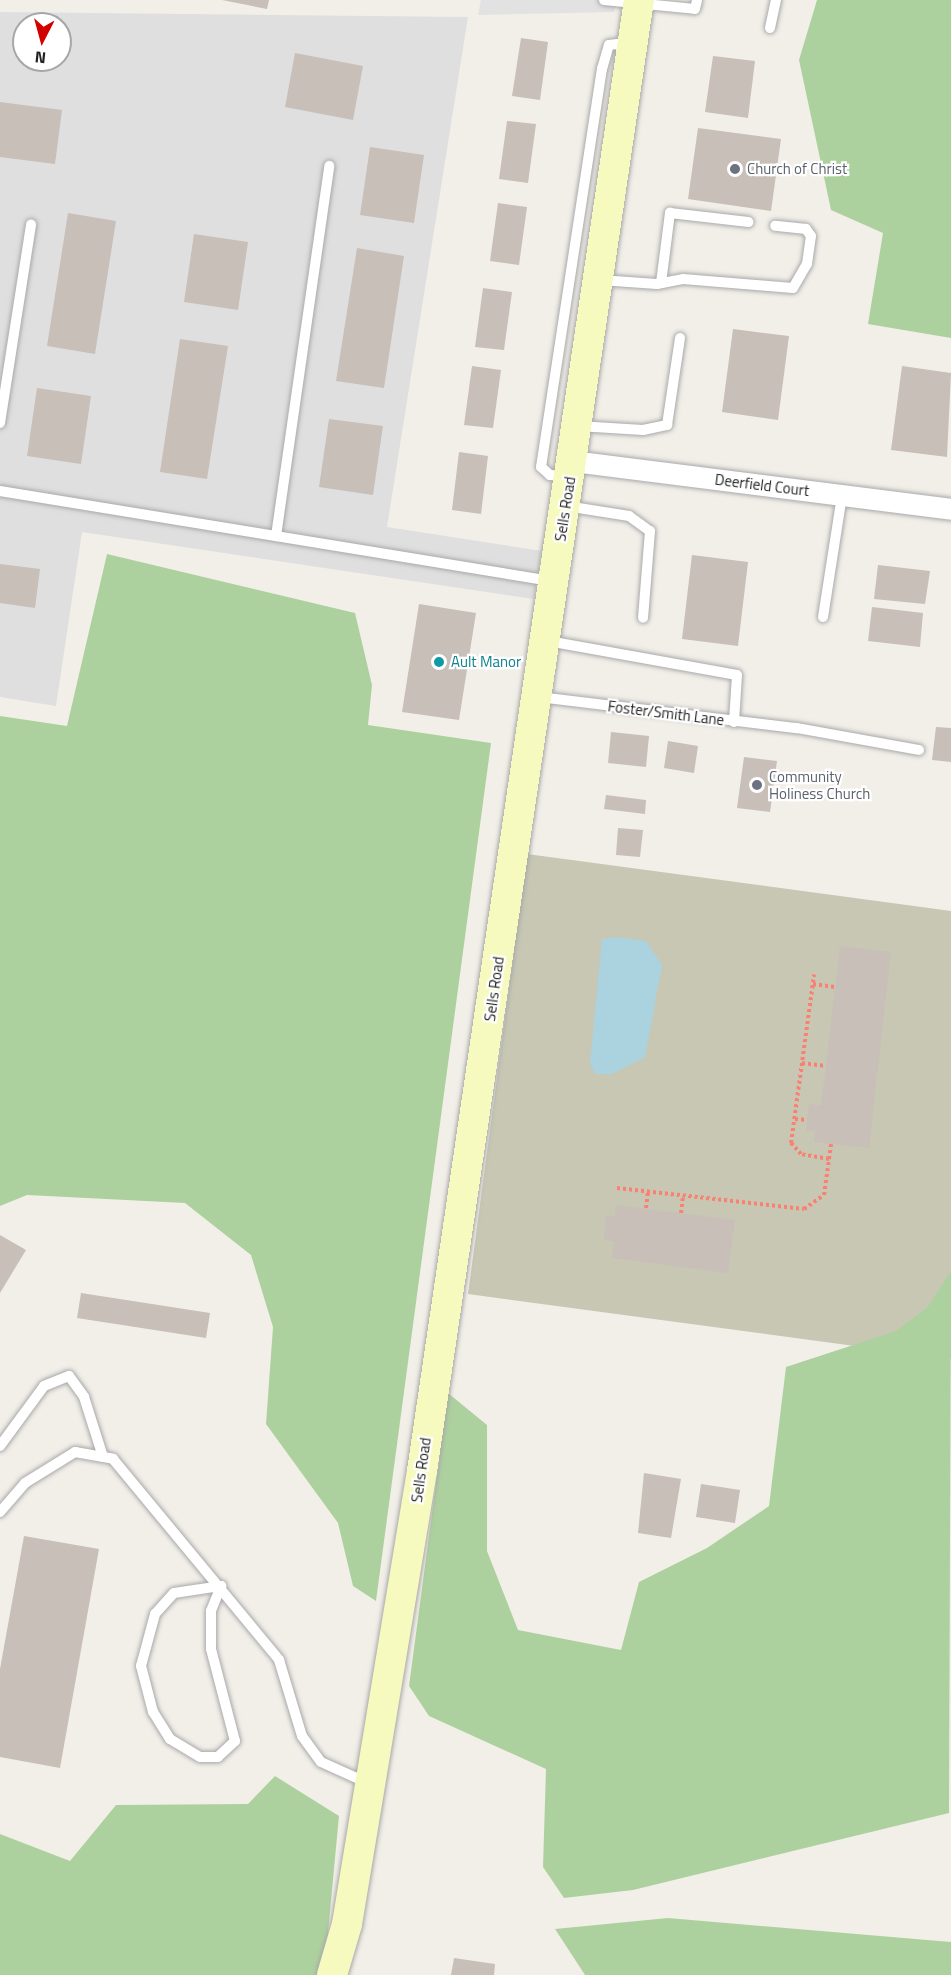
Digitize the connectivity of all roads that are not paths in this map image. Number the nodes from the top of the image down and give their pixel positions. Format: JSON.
{"nodes":[{"id":1,"x":604,"y":0,"type":"edge"},
{"id":2,"x":697,"y":0,"type":"edge"},
{"id":3,"x":776,"y":0,"type":"edge"},
{"id":4,"x":639,"y":2,"type":"edge"},
{"id":5,"x":770,"y":28,"type":"dead end"},
{"id":6,"x":605,"y":142,"type":"junction"},
{"id":7,"x":329,"y":166,"type":"dead end"},
{"id":8,"x":748,"y":222,"type":"dead end"},
{"id":9,"x":31,"y":224,"type":"dead end"},
{"id":10,"x":578,"y":225,"type":"junction"},
{"id":11,"x":776,"y":226,"type":"dead end"},
{"id":12,"x":608,"y":227,"type":"junction"},
{"id":13,"x":600,"y":280,"type":"junction"},
{"id":14,"x":661,"y":284,"type":"junction"},
{"id":15,"x":566,"y":309,"type":"junction"},
{"id":16,"x":595,"y":312,"type":"junction"},
{"id":17,"x":680,"y":338,"type":"dead end"},
{"id":18,"x":553,"y":390,"type":"junction"},
{"id":19,"x":583,"y":392,"type":"junction"},
{"id":20,"x":0,"y":423,"type":"edge"},
{"id":21,"x":578,"y":426,"type":"junction"},
{"id":22,"x":571,"y":468,"type":"junction"},
{"id":23,"x":0,"y":491,"type":"edge"},
{"id":24,"x":842,"y":496,"type":"junction"},
{"id":25,"x":565,"y":506,"type":"junction"},
{"id":26,"x":951,"y":509,"type":"edge"},
{"id":27,"x":276,"y":536,"type":"junction"},
{"id":28,"x":554,"y":581,"type":"junction"},
{"id":29,"x":823,"y":617,"type":"dead end"},
{"id":30,"x":643,"y":618,"type":"dead end"},
{"id":31,"x":545,"y":641,"type":"junction"},
{"id":32,"x":536,"y":696,"type":"junction"},
{"id":33,"x":734,"y":722,"type":"junction"},
{"id":34,"x":919,"y":750,"type":"dead end"},
{"id":35,"x":0,"y":1446,"type":"edge"},
{"id":36,"x":103,"y":1457,"type":"junction"},
{"id":37,"x":0,"y":1512,"type":"edge"},
{"id":38,"x":221,"y":1586,"type":"junction"},
{"id":39,"x":369,"y":1783,"type":"junction"},
{"id":40,"x":332,"y":1975,"type":"edge"}],
"edges":[{"from":1,"to":4,"type":"lane"},
{"from":2,"to":4,"type":"lane"},
{"from":3,"to":5,"type":"lane"},
{"from":4,"to":6,"type":"street","name":"Sells Road"},
{"from":6,"to":10,"type":"lane"},
{"from":6,"to":12,"type":"street","name":"Sells Road"},
{"from":7,"to":27,"type":"lane"},
{"from":8,"to":14,"type":"lane"},
{"from":9,"to":20,"type":"lane"},
{"from":10,"to":12,"type":"lane"},
{"from":10,"to":15,"type":"lane"},
{"from":11,"to":14,"type":"lane"},
{"from":12,"to":13,"type":"street","name":"Sells Road"},
{"from":13,"to":14,"type":"lane"},
{"from":13,"to":16,"type":"street","name":"Sells Road"},
{"from":15,"to":16,"type":"lane"},
{"from":15,"to":18,"type":"lane"},
{"from":16,"to":19,"type":"street","name":"Sells Road"},
{"from":17,"to":21,"type":"lane"},
{"from":18,"to":19,"type":"lane"},
{"from":18,"to":22,"type":"lane"},
{"from":19,"to":21,"type":"street","name":"Sells Road"},
{"from":21,"to":22,"type":"street","name":"Sells Road"},
{"from":22,"to":24,"type":"street","name":"Deerfield Court"},
{"from":22,"to":25,"type":"street","name":"Sells Road"},
{"from":23,"to":27,"type":"lane"},
{"from":24,"to":26,"type":"street","name":"Deerfield Court"},
{"from":24,"to":29,"type":"lane"},
{"from":25,"to":28,"type":"street","name":"Sells Road"},
{"from":25,"to":30,"type":"lane"},
{"from":27,"to":28,"type":"lane"},
{"from":28,"to":31,"type":"street","name":"Sells Road"},
{"from":31,"to":32,"type":"street","name":"Sells Road"},
{"from":31,"to":33,"type":"lane"},
{"from":32,"to":33,"type":"lane","name":"Foster/Smith Lane"},
{"from":32,"to":39,"type":"street","name":"Sells Road"},
{"from":33,"to":34,"type":"lane","name":"Foster/Smith Lane"},
{"from":35,"to":36,"type":"lane"},
{"from":36,"to":37,"type":"lane"},
{"from":36,"to":38,"type":"lane"},
{"from":38,"to":38,"type":"lane"},
{"from":38,"to":39,"type":"lane"},
{"from":39,"to":40,"type":"street","name":"Sells Road"}]}
